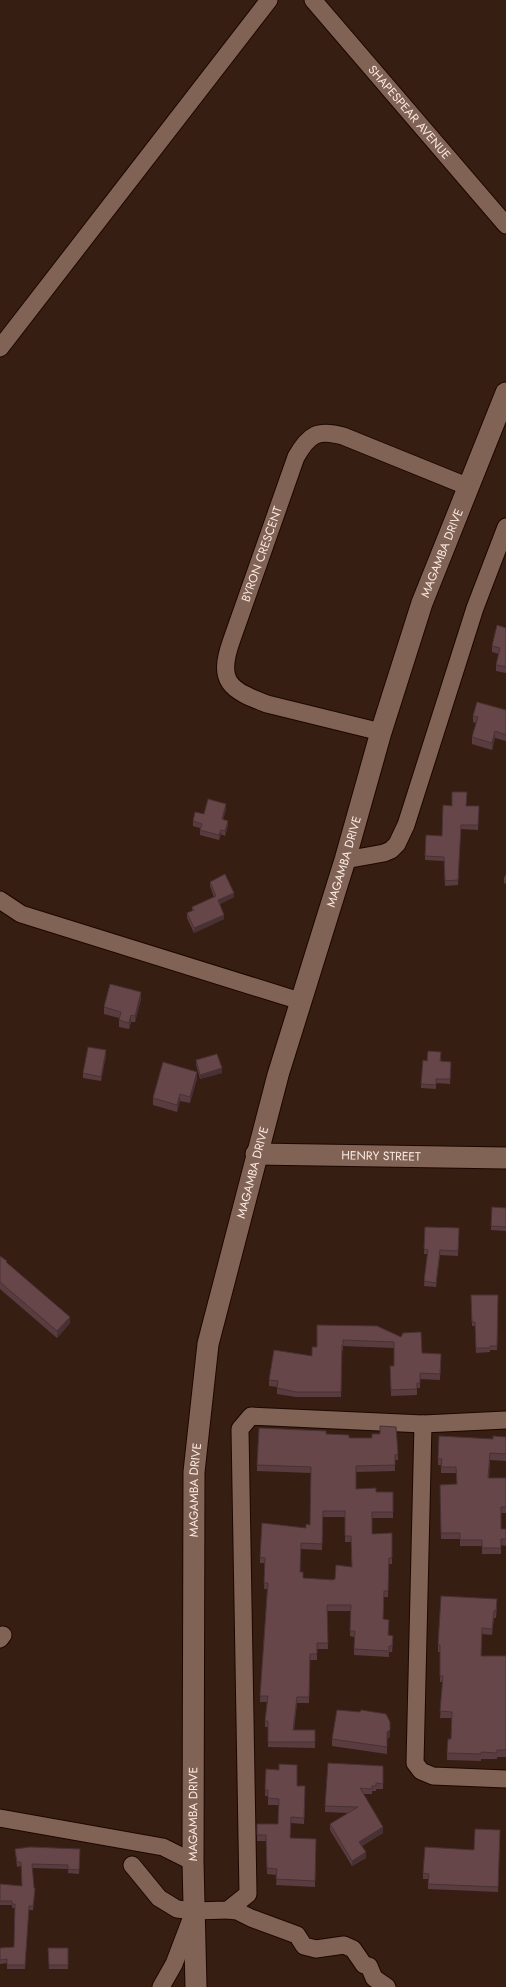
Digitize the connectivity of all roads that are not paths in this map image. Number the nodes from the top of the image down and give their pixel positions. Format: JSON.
{"nodes":[{"id":1,"x":270,"y":0,"type":"edge"},
{"id":2,"x":314,"y":0,"type":"edge"},
{"id":3,"x":506,"y":225,"type":"edge"},
{"id":4,"x":0,"y":348,"type":"edge"},
{"id":5,"x":506,"y":393,"type":"edge"},
{"id":6,"x":469,"y":487,"type":"junction"},
{"id":7,"x":506,"y":527,"type":"edge"},
{"id":8,"x":380,"y":732,"type":"junction"},
{"id":9,"x":345,"y":860,"type":"junction"},
{"id":10,"x":0,"y":900,"type":"edge"},
{"id":11,"x":300,"y":1001,"type":"junction"},
{"id":12,"x":256,"y":1154,"type":"junction"},
{"id":13,"x":506,"y":1158,"type":"edge"},
{"id":14,"x":506,"y":1420,"type":"edge"},
{"id":15,"x":423,"y":1424,"type":"junction"},
{"id":16,"x":506,"y":1779,"type":"edge"},
{"id":17,"x":0,"y":1818,"type":"edge"},
{"id":18,"x":193,"y":1862,"type":"junction"},
{"id":19,"x":132,"y":1865,"type":"dead end"},
{"id":20,"x":228,"y":1910,"type":"junction"},
{"id":21,"x":194,"y":1911,"type":"junction"},
{"id":22,"x":161,"y":1987,"type":"edge"},
{"id":23,"x":196,"y":1987,"type":"edge"},
{"id":24,"x":387,"y":1987,"type":"edge"}],
"edges":[{"from":1,"to":4,"type":"street"},
{"from":2,"to":3,"type":"street","name":"SHAPESPEAR AVENUE"},
{"from":5,"to":6,"type":"street","name":"MAGAMBA DRIVE"},
{"from":6,"to":8,"type":"street","name":"MAGAMBA DRIVE"},
{"from":6,"to":8,"type":"street","name":"BYRON CRESCENT"},
{"from":7,"to":9,"type":"street"},
{"from":8,"to":9,"type":"street","name":"MAGAMBA DRIVE"},
{"from":9,"to":11,"type":"street","name":"MAGAMBA DRIVE"},
{"from":10,"to":11,"type":"street"},
{"from":11,"to":12,"type":"street","name":"MAGAMBA DRIVE"},
{"from":12,"to":13,"type":"street","name":"HENRY STREET"},
{"from":12,"to":18,"type":"street","name":"MAGAMBA DRIVE"},
{"from":14,"to":15,"type":"street"},
{"from":15,"to":16,"type":"street"},
{"from":15,"to":20,"type":"street"},
{"from":17,"to":18,"type":"street"},
{"from":18,"to":21,"type":"street","name":"MAGAMBA DRIVE"},
{"from":19,"to":21,"type":"street"},
{"from":20,"to":21,"type":"street"},
{"from":20,"to":24,"type":"street"},
{"from":21,"to":22,"type":"street"},
{"from":21,"to":23,"type":"street","name":"MAGAMBA DRIVE"}]}
